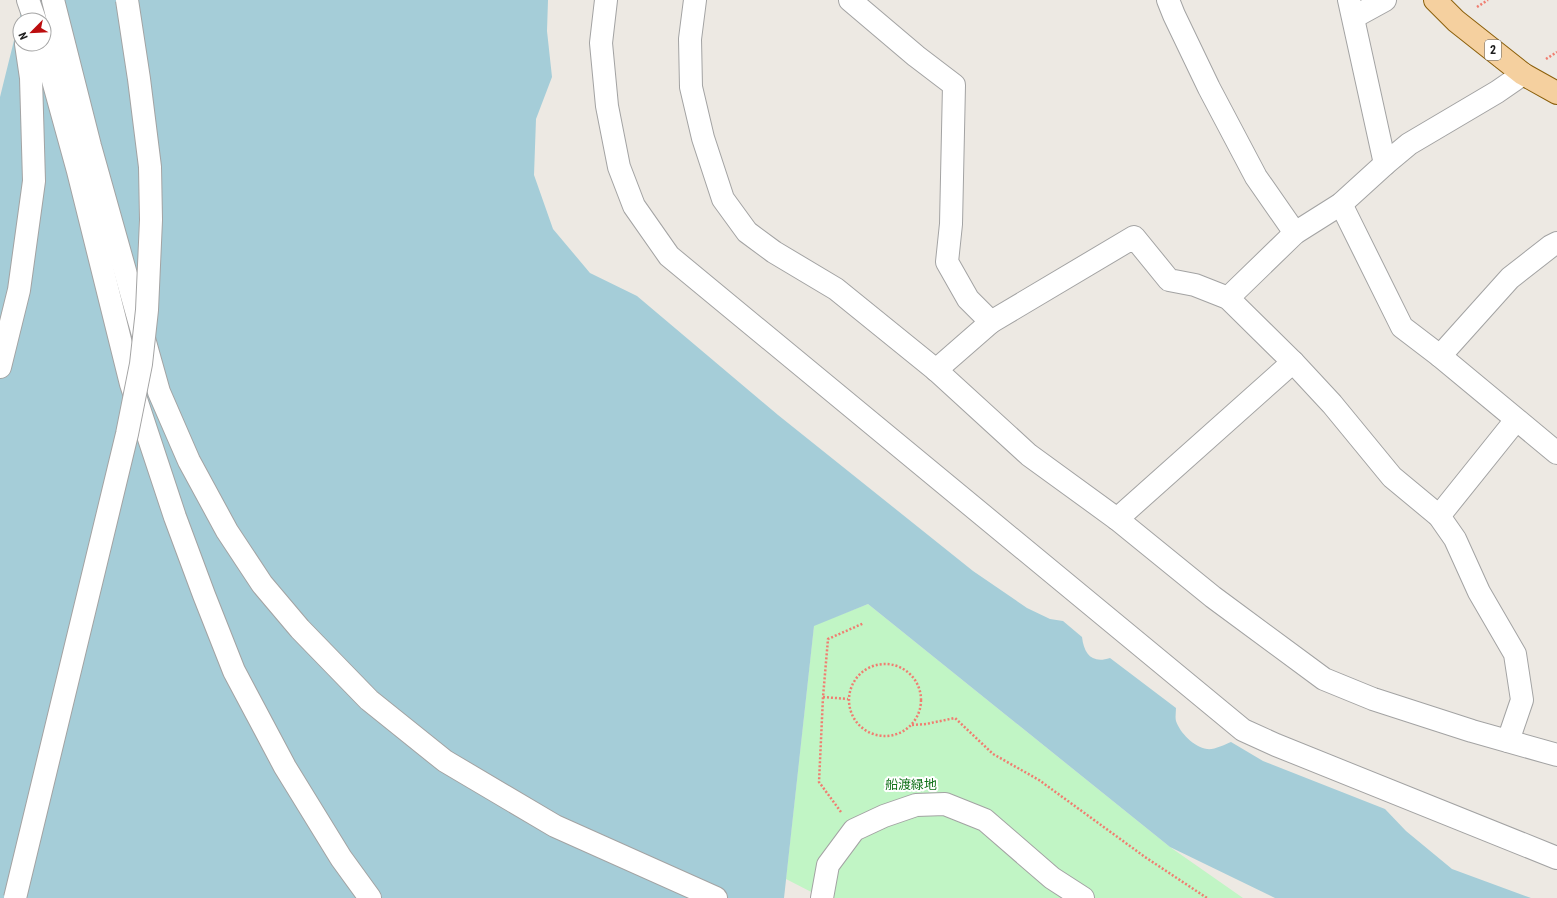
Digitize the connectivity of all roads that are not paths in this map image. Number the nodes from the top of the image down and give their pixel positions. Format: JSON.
{"nodes":[{"id":1,"x":20,"y":0,"type":"edge"},
{"id":2,"x":28,"y":0,"type":"edge"},
{"id":3,"x":53,"y":0,"type":"edge"},
{"id":4,"x":127,"y":0,"type":"edge"},
{"id":5,"x":606,"y":0,"type":"edge"},
{"id":6,"x":695,"y":0,"type":"edge"},
{"id":7,"x":850,"y":0,"type":"edge"},
{"id":8,"x":1168,"y":0,"type":"edge"},
{"id":9,"x":1385,"y":0,"type":"edge"},
{"id":10,"x":1435,"y":0,"type":"edge"},
{"id":11,"x":1352,"y":9,"type":"edge"},
{"id":12,"x":22,"y":12,"type":"edge"},
{"id":13,"x":32,"y":12,"type":"edge"},
{"id":14,"x":27,"y":52,"type":"edge"},
{"id":15,"x":45,"y":52,"type":"edge"},
{"id":16,"x":1523,"y":74,"type":"junction"},
{"id":17,"x":1557,"y":94,"type":"edge"},
{"id":18,"x":1385,"y":164,"type":"junction"},
{"id":19,"x":1341,"y":204,"type":"junction"},
{"id":20,"x":1295,"y":233,"type":"junction"},
{"id":21,"x":1557,"y":243,"type":"edge"},
{"id":22,"x":1228,"y":298,"type":"junction"},
{"id":23,"x":991,"y":322,"type":"junction"},
{"id":24,"x":1440,"y":356,"type":"junction"},
{"id":25,"x":1293,"y":362,"type":"junction"},
{"id":26,"x":0,"y":367,"type":"edge"},
{"id":27,"x":936,"y":370,"type":"junction"},
{"id":28,"x":1516,"y":420,"type":"junction"},
{"id":29,"x":1557,"y":453,"type":"edge"},
{"id":30,"x":1438,"y":516,"type":"junction"},
{"id":31,"x":1117,"y":519,"type":"junction"},
{"id":32,"x":1508,"y":741,"type":"junction"},
{"id":33,"x":1557,"y":755,"type":"edge"},
{"id":34,"x":1557,"y":858,"type":"edge"},
{"id":35,"x":15,"y":898,"type":"edge"},
{"id":36,"x":370,"y":898,"type":"edge"},
{"id":37,"x":716,"y":898,"type":"edge"},
{"id":38,"x":822,"y":898,"type":"edge"},
{"id":39,"x":1083,"y":898,"type":"edge"}],
"edges":[{"from":1,"to":12,"type":"street"},
{"from":2,"to":13,"type":"street"},
{"from":3,"to":37,"type":"street","bridge":true},
{"from":4,"to":35,"type":"street","bridge":true},
{"from":5,"to":34,"type":"street"},
{"from":6,"to":27,"type":"street"},
{"from":7,"to":23,"type":"street"},
{"from":8,"to":20,"type":"street"},
{"from":9,"to":11,"type":"street"},
{"from":10,"to":16,"type":"main road","number":"2"},
{"from":11,"to":18,"type":"street"},
{"from":14,"to":26,"type":"street"},
{"from":15,"to":36,"type":"street","bridge":true},
{"from":16,"to":17,"type":"main road","number":"2"},
{"from":16,"to":18,"type":"street"},
{"from":18,"to":19,"type":"street"},
{"from":19,"to":20,"type":"street"},
{"from":19,"to":24,"type":"street"},
{"from":20,"to":22,"type":"street"},
{"from":21,"to":24,"type":"street"},
{"from":22,"to":23,"type":"street"},
{"from":22,"to":25,"type":"street"},
{"from":23,"to":27,"type":"street"},
{"from":24,"to":28,"type":"street"},
{"from":25,"to":30,"type":"street"},
{"from":25,"to":31,"type":"street"},
{"from":27,"to":31,"type":"street"},
{"from":28,"to":29,"type":"street"},
{"from":28,"to":30,"type":"street"},
{"from":30,"to":32,"type":"street"},
{"from":31,"to":32,"type":"street"},
{"from":32,"to":33,"type":"street"},
{"from":38,"to":39,"type":"street"}]}
